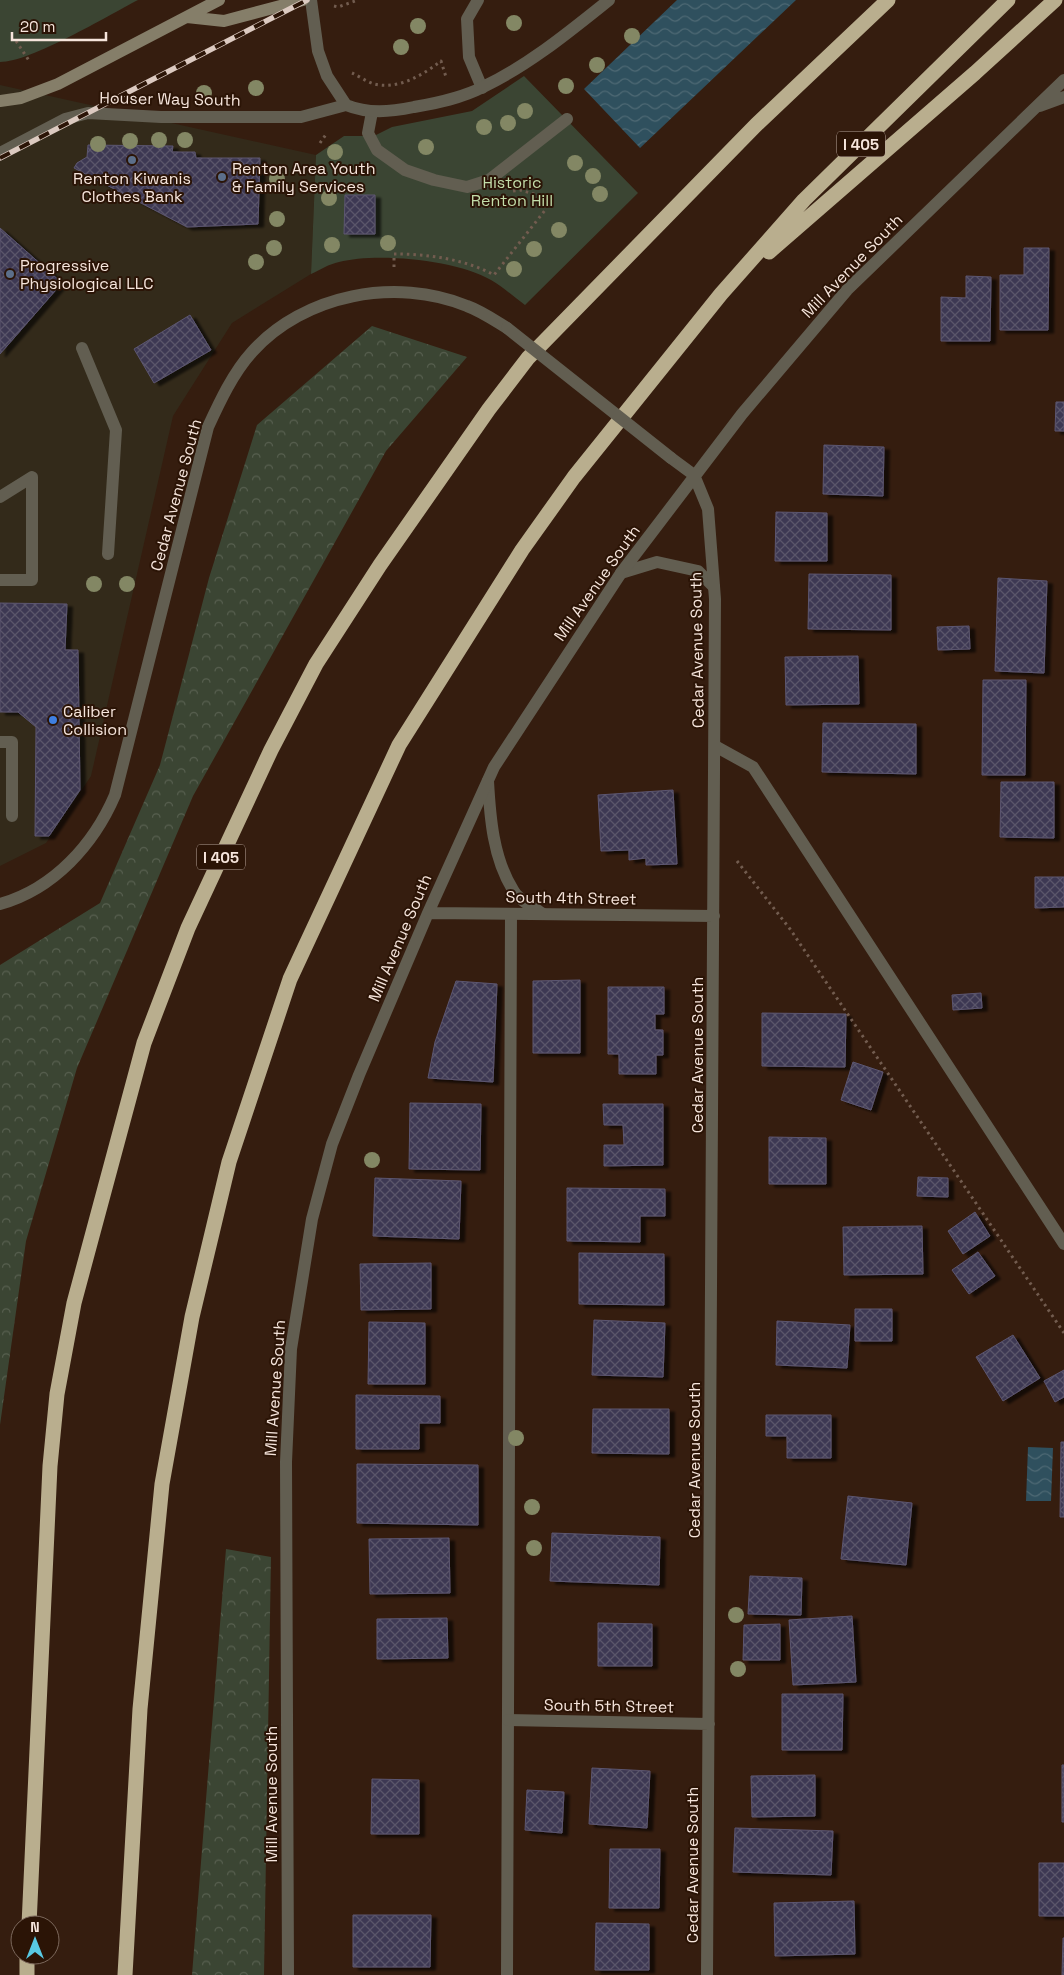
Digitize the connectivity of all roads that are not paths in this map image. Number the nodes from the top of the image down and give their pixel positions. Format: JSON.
{"nodes":[{"id":1,"x":219,"y":0,"type":"edge"},
{"id":2,"x":303,"y":0,"type":"edge"},
{"id":3,"x":311,"y":0,"type":"edge"},
{"id":4,"x":478,"y":0,"type":"edge"},
{"id":5,"x":609,"y":0,"type":"edge"},
{"id":6,"x":888,"y":0,"type":"edge"},
{"id":7,"x":1008,"y":0,"type":"edge"},
{"id":8,"x":1055,"y":0,"type":"edge"},
{"id":9,"x":187,"y":17,"type":"junction"},
{"id":10,"x":1064,"y":80,"type":"edge"},
{"id":11,"x":482,"y":88,"type":"junction"},
{"id":12,"x":1064,"y":97,"type":"edge"},
{"id":13,"x":0,"y":100,"type":"edge"},
{"id":14,"x":346,"y":105,"type":"junction"},
{"id":15,"x":1036,"y":108,"type":"junction"},
{"id":16,"x":372,"y":112,"type":"junction"},
{"id":17,"x":566,"y":118,"type":"dead end"},
{"id":18,"x":0,"y":154,"type":"edge"},
{"id":19,"x":721,"y":294,"type":"junction"},
{"id":20,"x":82,"y":348,"type":"dead end"},
{"id":21,"x":694,"y":475,"type":"junction"},
{"id":22,"x":0,"y":497,"type":"edge"},
{"id":23,"x":108,"y":554,"type":"dead end"},
{"id":24,"x":621,"y":573,"type":"junction"},
{"id":25,"x":0,"y":580,"type":"edge"},
{"id":26,"x":714,"y":587,"type":"junction"},
{"id":27,"x":0,"y":742,"type":"edge"},
{"id":28,"x":715,"y":746,"type":"junction"},
{"id":29,"x":488,"y":781,"type":"junction"},
{"id":30,"x":12,"y":816,"type":"dead end"},
{"id":31,"x":0,"y":904,"type":"edge"},
{"id":32,"x":428,"y":912,"type":"junction"},
{"id":33,"x":511,"y":914,"type":"junction"},
{"id":34,"x":543,"y":914,"type":"junction"},
{"id":35,"x":714,"y":916,"type":"junction"},
{"id":36,"x":1064,"y":1244,"type":"edge"},
{"id":37,"x":508,"y":1720,"type":"junction"},
{"id":38,"x":709,"y":1724,"type":"junction"},
{"id":39,"x":29,"y":1915,"type":"edge"},
{"id":40,"x":124,"y":1975,"type":"edge"},
{"id":41,"x":288,"y":1975,"type":"edge"},
{"id":42,"x":507,"y":1975,"type":"edge"},
{"id":43,"x":707,"y":1975,"type":"edge"}],
"edges":[{"from":1,"to":9,"type":"main road","name":"Houser Way South"},
{"from":2,"to":9,"type":"main road"},
{"from":3,"to":14,"type":"street"},
{"from":4,"to":11,"type":"street"},
{"from":5,"to":11,"type":"street"},
{"from":6,"to":39,"type":"highway","number":"I 405"},
{"from":7,"to":19,"type":"highway","number":"I 405"},
{"from":8,"to":19,"type":"highway"},
{"from":9,"to":13,"type":"main road","name":"Houser Way South"},
{"from":10,"to":15,"type":"street","name":"Mill Avenue South"},
{"from":11,"to":16,"type":"street"},
{"from":12,"to":15,"type":"street","name":"Mill Avenue South"},
{"from":14,"to":16,"type":"street"},
{"from":14,"to":18,"type":"street","name":"Houser Way South"},
{"from":15,"to":21,"type":"street","name":"Mill Avenue South"},
{"from":16,"to":17,"type":"street"},
{"from":19,"to":40,"type":"highway","number":"I 405"},
{"from":20,"to":23,"type":"street"},
{"from":21,"to":24,"type":"street","name":"Mill Avenue South"},
{"from":21,"to":26,"type":"street","name":"Cedar Avenue South"},
{"from":21,"to":31,"type":"street","name":"Cedar Avenue South","bridge":true},
{"from":22,"to":25,"type":"street"},
{"from":24,"to":26,"type":"street"},
{"from":24,"to":29,"type":"street","name":"Mill Avenue South"},
{"from":26,"to":28,"type":"street","name":"Cedar Avenue South"},
{"from":27,"to":30,"type":"street"},
{"from":28,"to":35,"type":"street","name":"Cedar Avenue South"},
{"from":28,"to":36,"type":"street"},
{"from":29,"to":32,"type":"street","name":"Mill Avenue South"},
{"from":29,"to":34,"type":"street"},
{"from":32,"to":33,"type":"street","name":"South 4th Street"},
{"from":32,"to":41,"type":"street","name":"Mill Avenue South"},
{"from":33,"to":34,"type":"street","name":"South 4th Street"},
{"from":33,"to":37,"type":"street"},
{"from":34,"to":35,"type":"street","name":"South 4th Street"},
{"from":35,"to":38,"type":"street","name":"Cedar Avenue South"},
{"from":37,"to":38,"type":"street","name":"South 5th Street"},
{"from":37,"to":42,"type":"street"},
{"from":38,"to":43,"type":"street","name":"Cedar Avenue South"}]}
